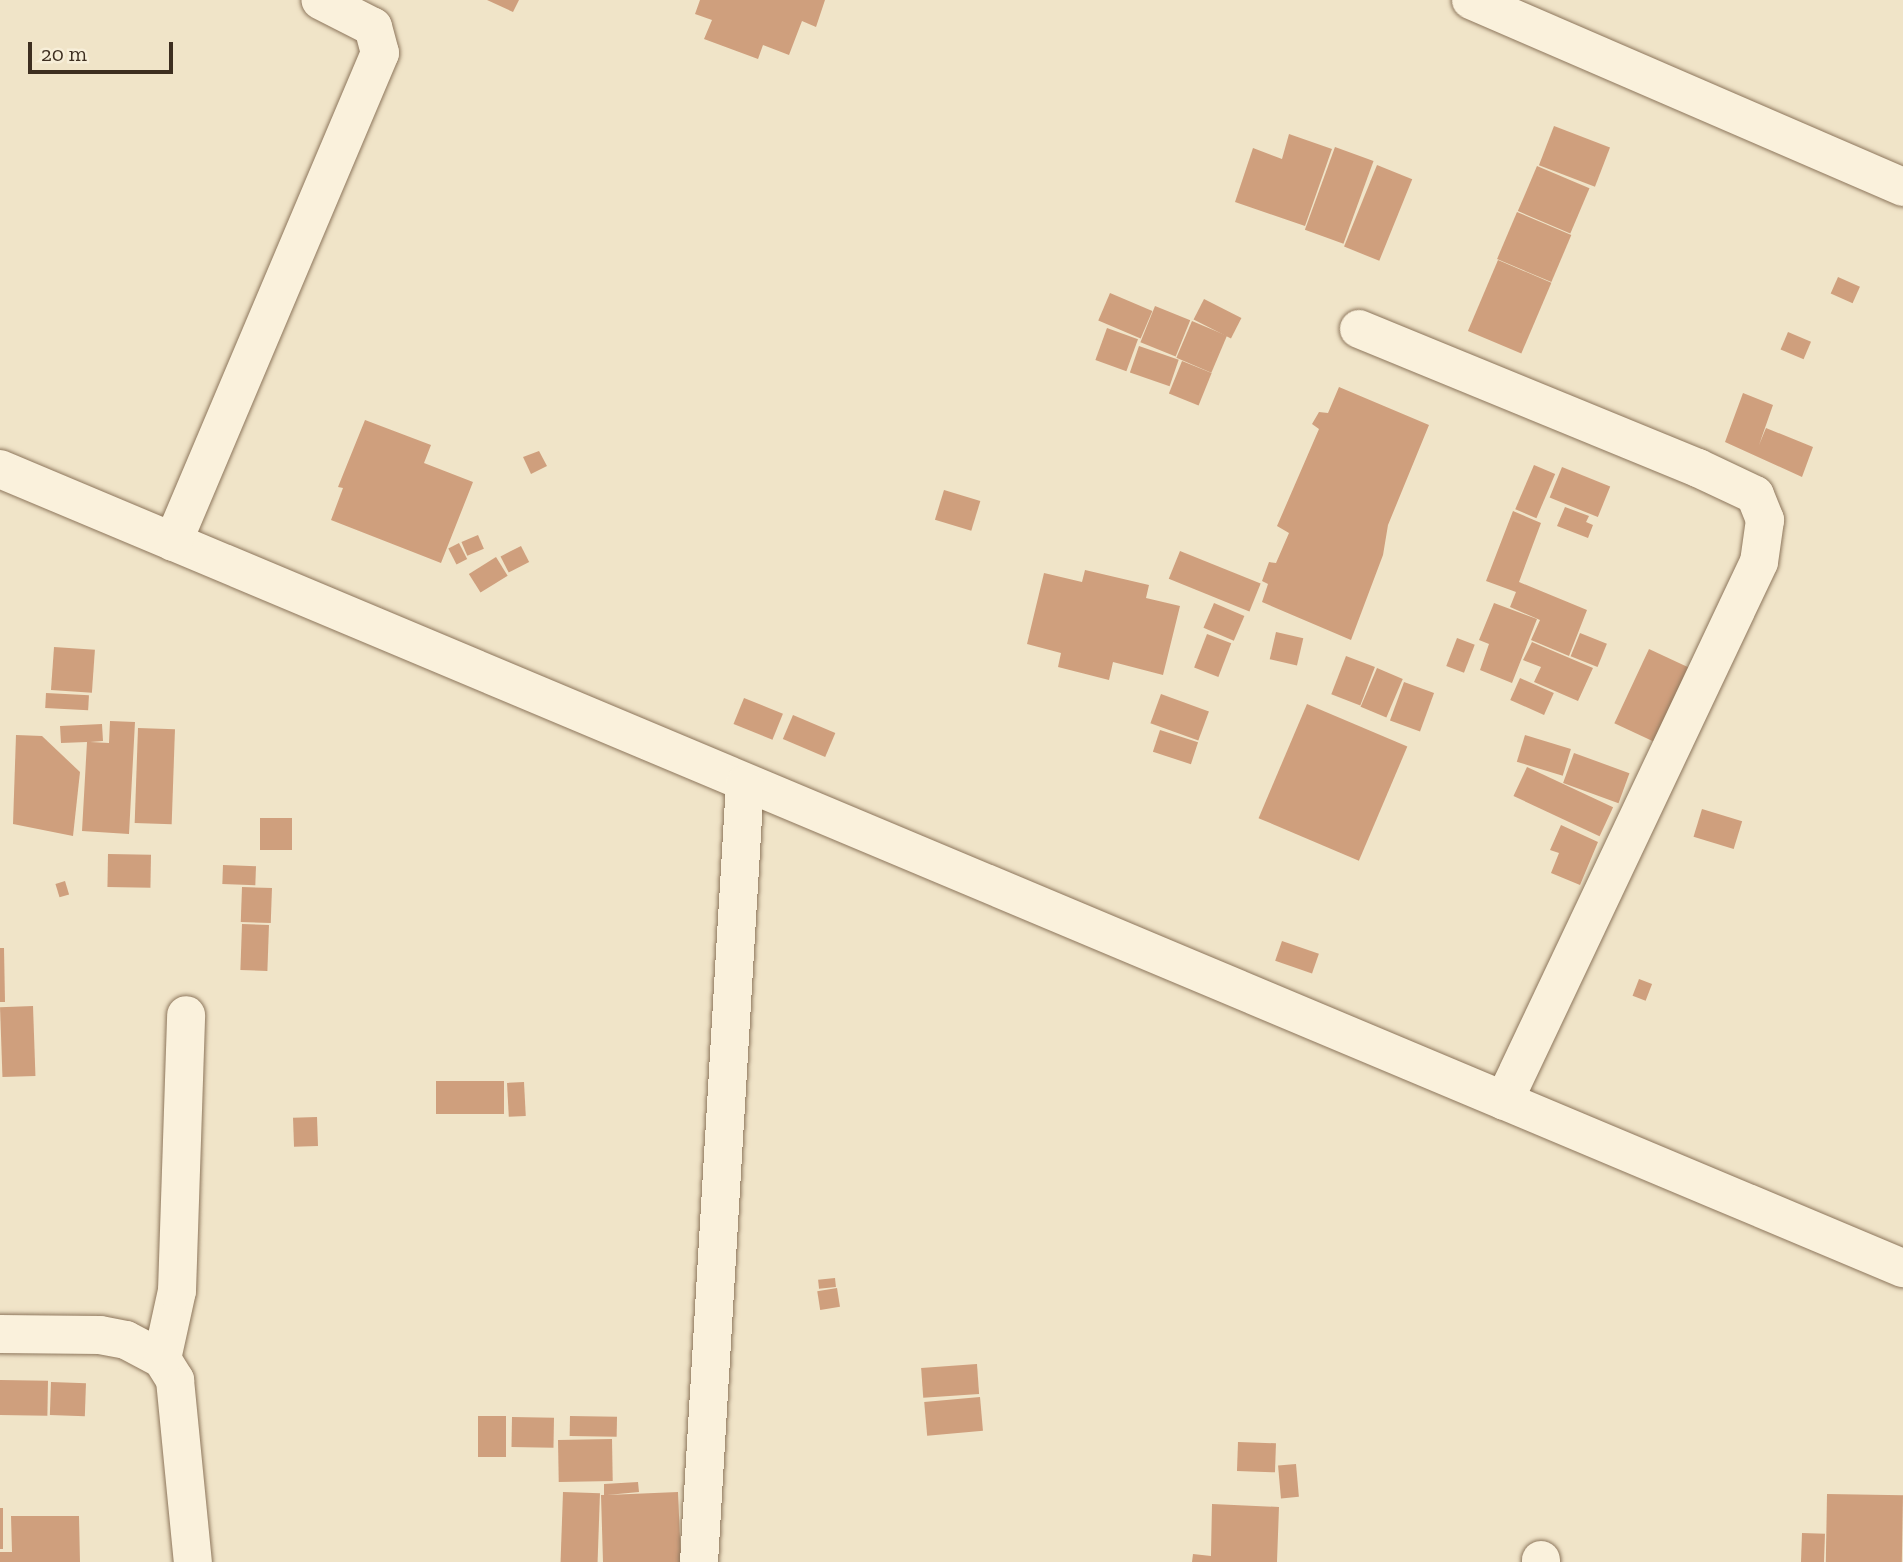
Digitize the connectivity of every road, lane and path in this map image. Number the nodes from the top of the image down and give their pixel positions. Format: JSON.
{"nodes":[{"id":1,"x":320,"y":0,"type":"edge"},
{"id":2,"x":1471,"y":0,"type":"edge"},
{"id":3,"x":1903,"y":187,"type":"edge"},
{"id":4,"x":1359,"y":330,"type":"dead end"},
{"id":5,"x":0,"y":469,"type":"edge"},
{"id":6,"x":173,"y":542,"type":"junction"},
{"id":7,"x":745,"y":784,"type":"junction"},
{"id":8,"x":186,"y":1015,"type":"dead end"},
{"id":9,"x":1504,"y":1101,"type":"junction"},
{"id":10,"x":1903,"y":1268,"type":"edge"},
{"id":11,"x":0,"y":1334,"type":"edge"},
{"id":12,"x":162,"y":1359,"type":"junction"},
{"id":13,"x":193,"y":1562,"type":"edge"},
{"id":14,"x":699,"y":1562,"type":"edge"}],
"edges":[{"from":1,"to":6,"type":"street"},
{"from":2,"to":3,"type":"street"},
{"from":4,"to":9,"type":"street"},
{"from":5,"to":6,"type":"street"},
{"from":6,"to":7,"type":"street"},
{"from":7,"to":9,"type":"street"},
{"from":7,"to":14,"type":"street"},
{"from":8,"to":12,"type":"street"},
{"from":9,"to":10,"type":"street"},
{"from":11,"to":12,"type":"street"},
{"from":12,"to":13,"type":"street"}]}
